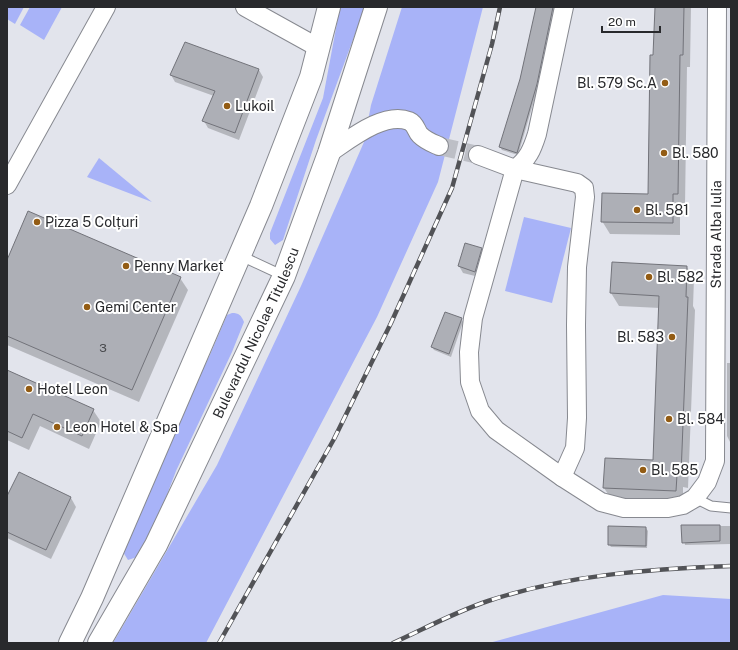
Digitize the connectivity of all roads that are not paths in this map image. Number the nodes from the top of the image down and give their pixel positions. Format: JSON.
{"nodes":[{"id":1,"x":106,"y":7,"type":"edge"},
{"id":2,"x":245,"y":7,"type":"edge"},
{"id":3,"x":329,"y":7,"type":"edge"},
{"id":4,"x":376,"y":7,"type":"edge"},
{"id":5,"x":564,"y":7,"type":"edge"},
{"id":6,"x":717,"y":7,"type":"edge"},
{"id":7,"x":319,"y":48,"type":"junction"},
{"id":8,"x":723,"y":95,"type":"edge"},
{"id":9,"x":439,"y":146,"type":"tunnel mouth"},
{"id":10,"x":329,"y":153,"type":"junction"},
{"id":11,"x":478,"y":155,"type":"tunnel mouth"},
{"id":12,"x":515,"y":169,"type":"junction"},
{"id":13,"x":7,"y":185,"type":"edge"},
{"id":14,"x":239,"y":255,"type":"junction"},
{"id":15,"x":284,"y":276,"type":"junction"},
{"id":16,"x":723,"y":461,"type":"edge"},
{"id":17,"x":562,"y":477,"type":"junction"},
{"id":18,"x":695,"y":498,"type":"junction"},
{"id":19,"x":731,"y":508,"type":"edge"},
{"id":20,"x":70,"y":643,"type":"edge"},
{"id":21,"x":99,"y":643,"type":"edge"}],
"edges":[{"from":1,"to":13,"type":"street"},
{"from":2,"to":7,"type":"street"},
{"from":3,"to":7,"type":"main road"},
{"from":4,"to":10,"type":"main road","name":"Bulevardul Nicolae Titulescu"},
{"from":5,"to":12,"type":"street"},
{"from":6,"to":8,"type":"street","name":"Strada Alba Iulia"},
{"from":7,"to":14,"type":"main road"},
{"from":8,"to":16,"type":"street","name":"Strada Alba Iulia"},
{"from":9,"to":10,"type":"street"},
{"from":10,"to":15,"type":"main road","name":"Bulevardul Nicolae Titulescu"},
{"from":11,"to":12,"type":"street"},
{"from":12,"to":17,"type":"street"},
{"from":12,"to":17,"type":"street"},
{"from":14,"to":15,"type":"lane"},
{"from":14,"to":20,"type":"main road"},
{"from":15,"to":21,"type":"main road","name":"Bulevardul Nicolae Titulescu"},
{"from":16,"to":18,"type":"street","name":"Strada Alba Iulia"},
{"from":17,"to":18,"type":"street"},
{"from":18,"to":19,"type":"lane"}]}
